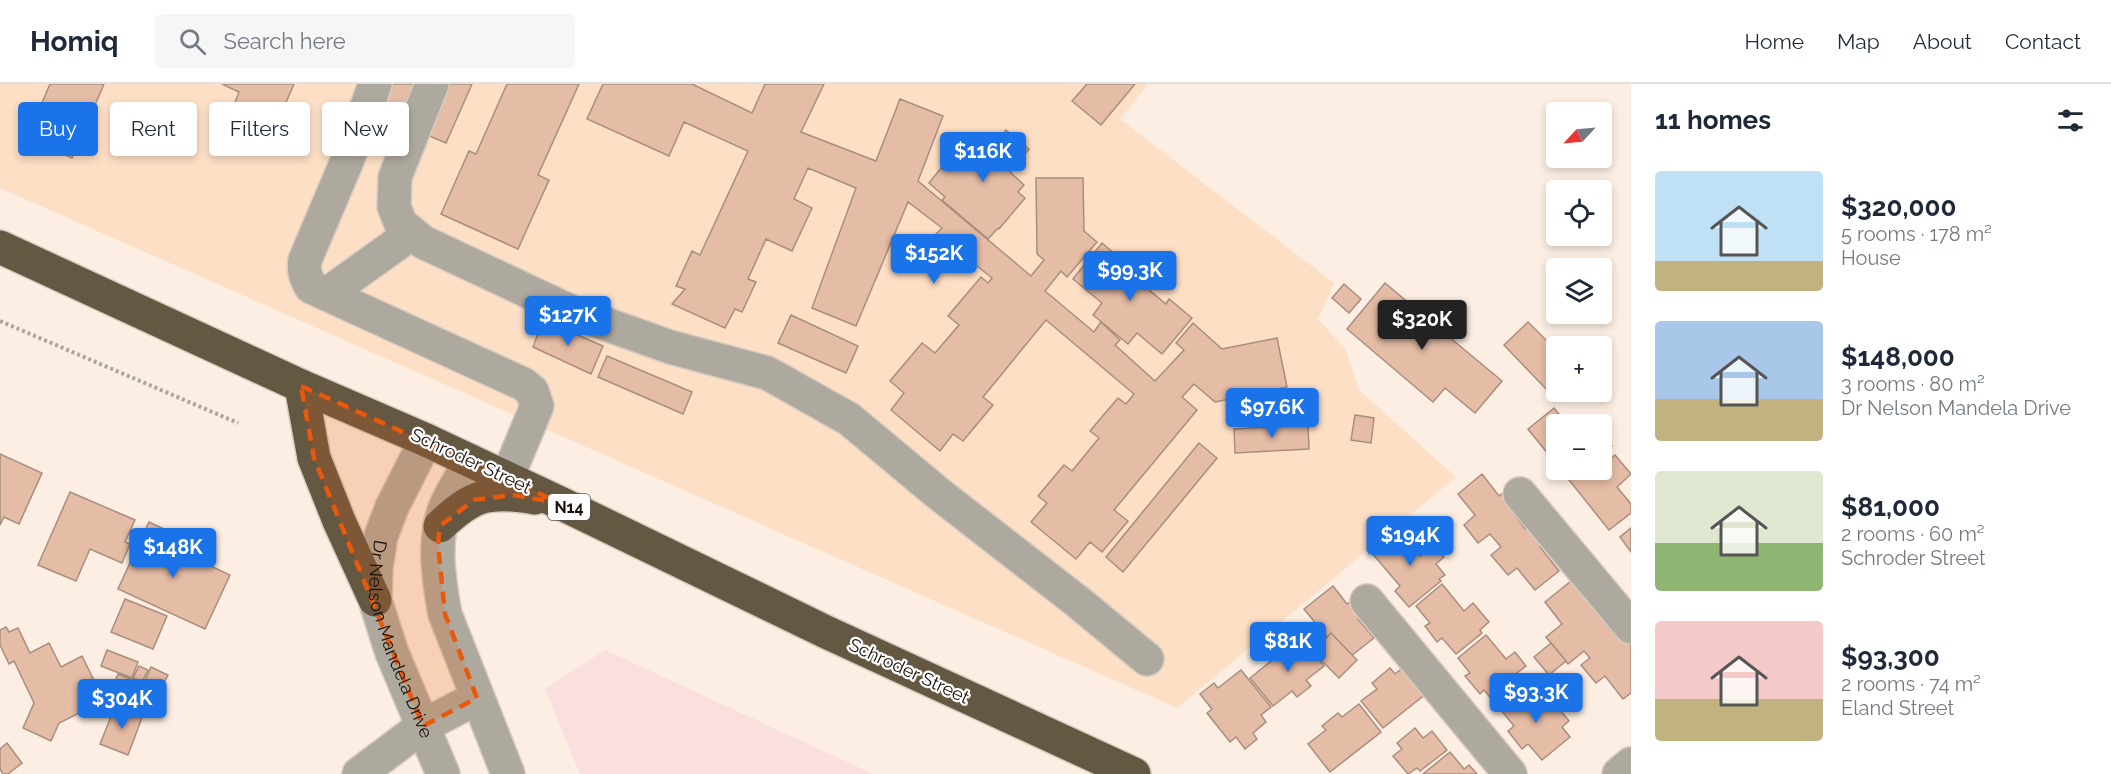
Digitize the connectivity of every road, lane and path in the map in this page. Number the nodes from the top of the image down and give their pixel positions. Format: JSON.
{"nodes":[{"id":1,"x":375,"y":84,"type":"edge"},
{"id":2,"x":432,"y":84,"type":"edge"},
{"id":3,"x":412,"y":233,"type":"junction"},
{"id":4,"x":0,"y":247,"type":"edge"},
{"id":5,"x":327,"y":294,"type":"junction"},
{"id":6,"x":0,"y":321,"type":"edge"},
{"id":7,"x":301,"y":386,"type":"junction"},
{"id":8,"x":238,"y":423,"type":"dead end"},
{"id":9,"x":426,"y":440,"type":"junction"},
{"id":10,"x":471,"y":461,"type":"junction"},
{"id":11,"x":507,"y":478,"type":"junction"},
{"id":12,"x":1520,"y":494,"type":"dead end"},
{"id":13,"x":560,"y":503,"type":"junction"},
{"id":14,"x":440,"y":526,"type":"junction"},
{"id":15,"x":375,"y":600,"type":"junction"},
{"id":16,"x":1366,"y":601,"type":"dead end"},
{"id":17,"x":1631,"y":627,"type":"edge"},
{"id":18,"x":1147,"y":659,"type":"dead end"},
{"id":19,"x":477,"y":698,"type":"junction"},
{"id":20,"x":423,"y":726,"type":"junction"},
{"id":21,"x":1631,"y":764,"type":"edge"},
{"id":22,"x":359,"y":774,"type":"edge"},
{"id":23,"x":443,"y":774,"type":"edge"},
{"id":24,"x":508,"y":774,"type":"edge"},
{"id":25,"x":1134,"y":774,"type":"edge"},
{"id":26,"x":1510,"y":774,"type":"edge"},
{"id":27,"x":1619,"y":774,"type":"edge"}],
"edges":[{"from":1,"to":5,"type":"street"},
{"from":2,"to":3,"type":"street"},
{"from":3,"to":5,"type":"street"},
{"from":3,"to":18,"type":"street"},
{"from":4,"to":7,"type":"highway","name":"Schroder Street","number":"N14"},
{"from":5,"to":11,"type":"street"},
{"from":6,"to":8,"type":"path"},
{"from":7,"to":9,"type":"highway","name":"Schroder Street","number":"N14"},
{"from":7,"to":15,"type":"highway"},
{"from":9,"to":10,"type":"highway","name":"Schroder Street","number":"N14"},
{"from":9,"to":15,"type":"street","name":"Dr Nelson Mandela Drive"},
{"from":10,"to":11,"type":"highway","name":"Schroder Street","number":"N14"},
{"from":10,"to":14,"type":"street"},
{"from":11,"to":13,"type":"highway","name":"Schroder Street","number":"N14"},
{"from":12,"to":17,"type":"street"},
{"from":13,"to":14,"type":"highway"},
{"from":13,"to":25,"type":"highway","name":"Schroder Street","number":"N14"},
{"from":14,"to":19,"type":"street"},
{"from":15,"to":20,"type":"street","name":"Dr Nelson Mandela Drive"},
{"from":16,"to":26,"type":"street"},
{"from":19,"to":20,"type":"street"},
{"from":19,"to":24,"type":"street"},
{"from":20,"to":22,"type":"street"},
{"from":20,"to":23,"type":"street","name":"Dr Nelson Mandela Drive"},
{"from":21,"to":27,"type":"street"}]}
